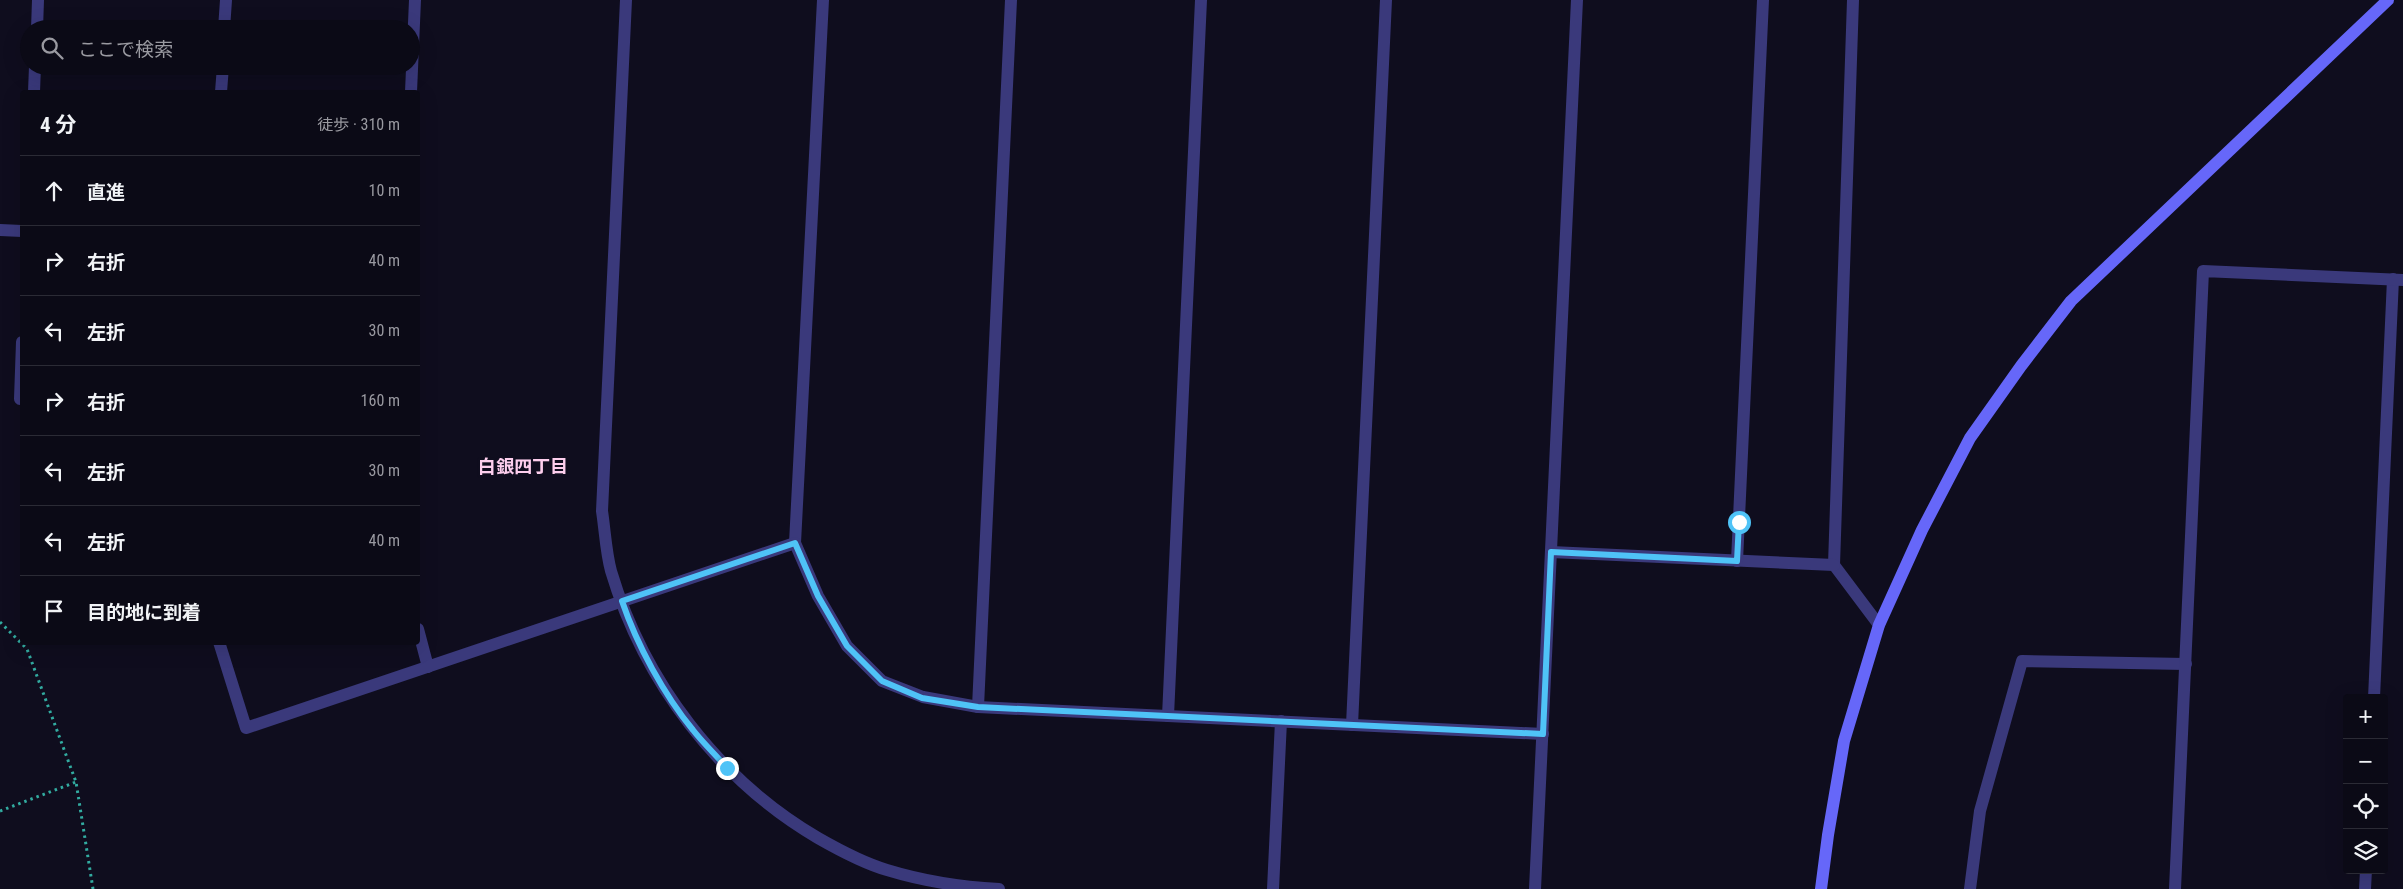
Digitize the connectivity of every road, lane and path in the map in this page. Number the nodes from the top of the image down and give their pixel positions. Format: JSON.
{"nodes":[{"id":1,"x":38,"y":0,"type":"edge"},
{"id":2,"x":226,"y":0,"type":"edge"},
{"id":3,"x":415,"y":0,"type":"edge"},
{"id":4,"x":626,"y":0,"type":"edge"},
{"id":5,"x":823,"y":0,"type":"edge"},
{"id":6,"x":1011,"y":0,"type":"edge"},
{"id":7,"x":1201,"y":0,"type":"edge"},
{"id":8,"x":1386,"y":0,"type":"edge"},
{"id":9,"x":1577,"y":0,"type":"edge"},
{"id":10,"x":1763,"y":0,"type":"edge"},
{"id":11,"x":1853,"y":0,"type":"edge"},
{"id":12,"x":2388,"y":0,"type":"edge"},
{"id":13,"x":37,"y":20,"type":"edge"},
{"id":14,"x":225,"y":20,"type":"edge"},
{"id":15,"x":414,"y":20,"type":"edge"},
{"id":16,"x":35,"y":75,"type":"edge"},
{"id":17,"x":222,"y":75,"type":"edge"},
{"id":18,"x":411,"y":75,"type":"edge"},
{"id":19,"x":34,"y":90,"type":"edge"},
{"id":20,"x":221,"y":90,"type":"edge"},
{"id":21,"x":410,"y":90,"type":"edge"},
{"id":22,"x":0,"y":230,"type":"edge"},
{"id":23,"x":20,"y":232,"type":"edge"},
{"id":24,"x":2398,"y":280,"type":"edge"},
{"id":25,"x":795,"y":543,"type":"junction"},
{"id":26,"x":1551,"y":552,"type":"junction"},
{"id":27,"x":1737,"y":561,"type":"junction"},
{"id":28,"x":1834,"y":565,"type":"junction"},
{"id":29,"x":622,"y":601,"type":"junction"},
{"id":30,"x":0,"y":622,"type":"edge"},
{"id":31,"x":1879,"y":625,"type":"junction"},
{"id":32,"x":420,"y":636,"type":"edge"},
{"id":33,"x":20,"y":642,"type":"edge"},
{"id":34,"x":23,"y":645,"type":"edge"},
{"id":35,"x":220,"y":645,"type":"edge"},
{"id":36,"x":2186,"y":664,"type":"junction"},
{"id":37,"x":428,"y":666,"type":"junction"},
{"id":38,"x":2374,"y":694,"type":"edge"},
{"id":39,"x":978,"y":707,"type":"junction"},
{"id":40,"x":1168,"y":716,"type":"junction"},
{"id":41,"x":1280,"y":721,"type":"junction"},
{"id":42,"x":1352,"y":725,"type":"junction"},
{"id":43,"x":1543,"y":734,"type":"junction"},
{"id":44,"x":76,"y":782,"type":"junction"},
{"id":45,"x":0,"y":811,"type":"edge"},
{"id":46,"x":2366,"y":874,"type":"edge"},
{"id":47,"x":93,"y":889,"type":"edge"},
{"id":48,"x":999,"y":889,"type":"edge"},
{"id":49,"x":1273,"y":889,"type":"edge"},
{"id":50,"x":1535,"y":889,"type":"edge"},
{"id":51,"x":1821,"y":889,"type":"edge"},
{"id":52,"x":1970,"y":889,"type":"edge"},
{"id":53,"x":2175,"y":889,"type":"edge"},
{"id":54,"x":2365,"y":889,"type":"edge"}],
"edges":[{"from":1,"to":13,"type":"street"},
{"from":2,"to":14,"type":"street"},
{"from":3,"to":15,"type":"street"},
{"from":4,"to":29,"type":"street"},
{"from":5,"to":25,"type":"street"},
{"from":6,"to":39,"type":"street"},
{"from":7,"to":40,"type":"street"},
{"from":8,"to":42,"type":"street"},
{"from":9,"to":26,"type":"street"},
{"from":10,"to":27,"type":"street"},
{"from":11,"to":28,"type":"street"},
{"from":12,"to":31,"type":"street"},
{"from":16,"to":19,"type":"street"},
{"from":17,"to":20,"type":"street"},
{"from":18,"to":21,"type":"street"},
{"from":22,"to":23,"type":"street"},
{"from":24,"to":36,"type":"street"},
{"from":24,"to":38,"type":"street"},
{"from":25,"to":29,"type":"street"},
{"from":25,"to":39,"type":"street"},
{"from":26,"to":27,"type":"street"},
{"from":26,"to":43,"type":"street"},
{"from":27,"to":28,"type":"street"},
{"from":28,"to":31,"type":"street"},
{"from":29,"to":37,"type":"street"},
{"from":29,"to":48,"type":"street"},
{"from":30,"to":33,"type":"path"},
{"from":31,"to":51,"type":"street"},
{"from":32,"to":37,"type":"street"},
{"from":34,"to":44,"type":"path"},
{"from":35,"to":37,"type":"street"},
{"from":36,"to":52,"type":"street"},
{"from":36,"to":53,"type":"street"},
{"from":39,"to":40,"type":"street"},
{"from":40,"to":41,"type":"street"},
{"from":41,"to":42,"type":"street"},
{"from":41,"to":49,"type":"street"},
{"from":42,"to":43,"type":"street"},
{"from":43,"to":50,"type":"street"},
{"from":44,"to":45,"type":"path"},
{"from":44,"to":47,"type":"path"},
{"from":46,"to":54,"type":"street"}]}
